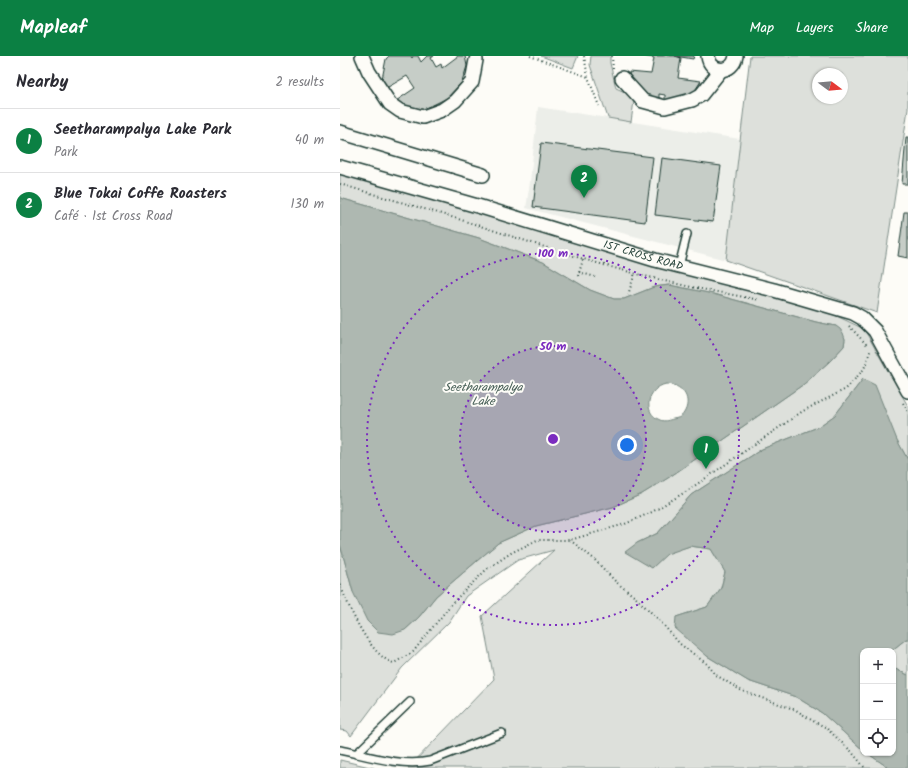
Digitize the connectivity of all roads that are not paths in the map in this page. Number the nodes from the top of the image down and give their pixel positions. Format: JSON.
{"nodes":[{"id":1,"x":362,"y":56,"type":"edge"},
{"id":2,"x":708,"y":56,"type":"edge"},
{"id":3,"x":736,"y":56,"type":"edge"},
{"id":4,"x":476,"y":60,"type":"dead end"},
{"id":5,"x":721,"y":70,"type":"junction"},
{"id":6,"x":622,"y":78,"type":"dead end"},
{"id":7,"x":340,"y":132,"type":"edge"},
{"id":8,"x":340,"y":167,"type":"edge"},
{"id":9,"x":483,"y":175,"type":"dead end"},
{"id":10,"x":687,"y":234,"type":"dead end"},
{"id":11,"x":679,"y":266,"type":"junction"},
{"id":12,"x":908,"y":391,"type":"edge"},
{"id":13,"x":410,"y":702,"type":"dead end"},
{"id":14,"x":502,"y":734,"type":"dead end"},
{"id":15,"x":340,"y":750,"type":"edge"},
{"id":16,"x":356,"y":754,"type":"junction"}],
"edges":[{"from":1,"to":4,"type":"street"},
{"from":2,"to":5,"type":"street"},
{"from":3,"to":5,"type":"street"},
{"from":5,"to":6,"type":"street"},
{"from":7,"to":9,"type":"street"},
{"from":8,"to":11,"type":"street","name":"1ST CROSS ROAD"},
{"from":10,"to":11,"type":"lane"},
{"from":11,"to":12,"type":"street","name":"1ST CROSS ROAD"},
{"from":13,"to":16,"type":"lane"},
{"from":14,"to":16,"type":"lane"},
{"from":15,"to":16,"type":"lane"}]}
